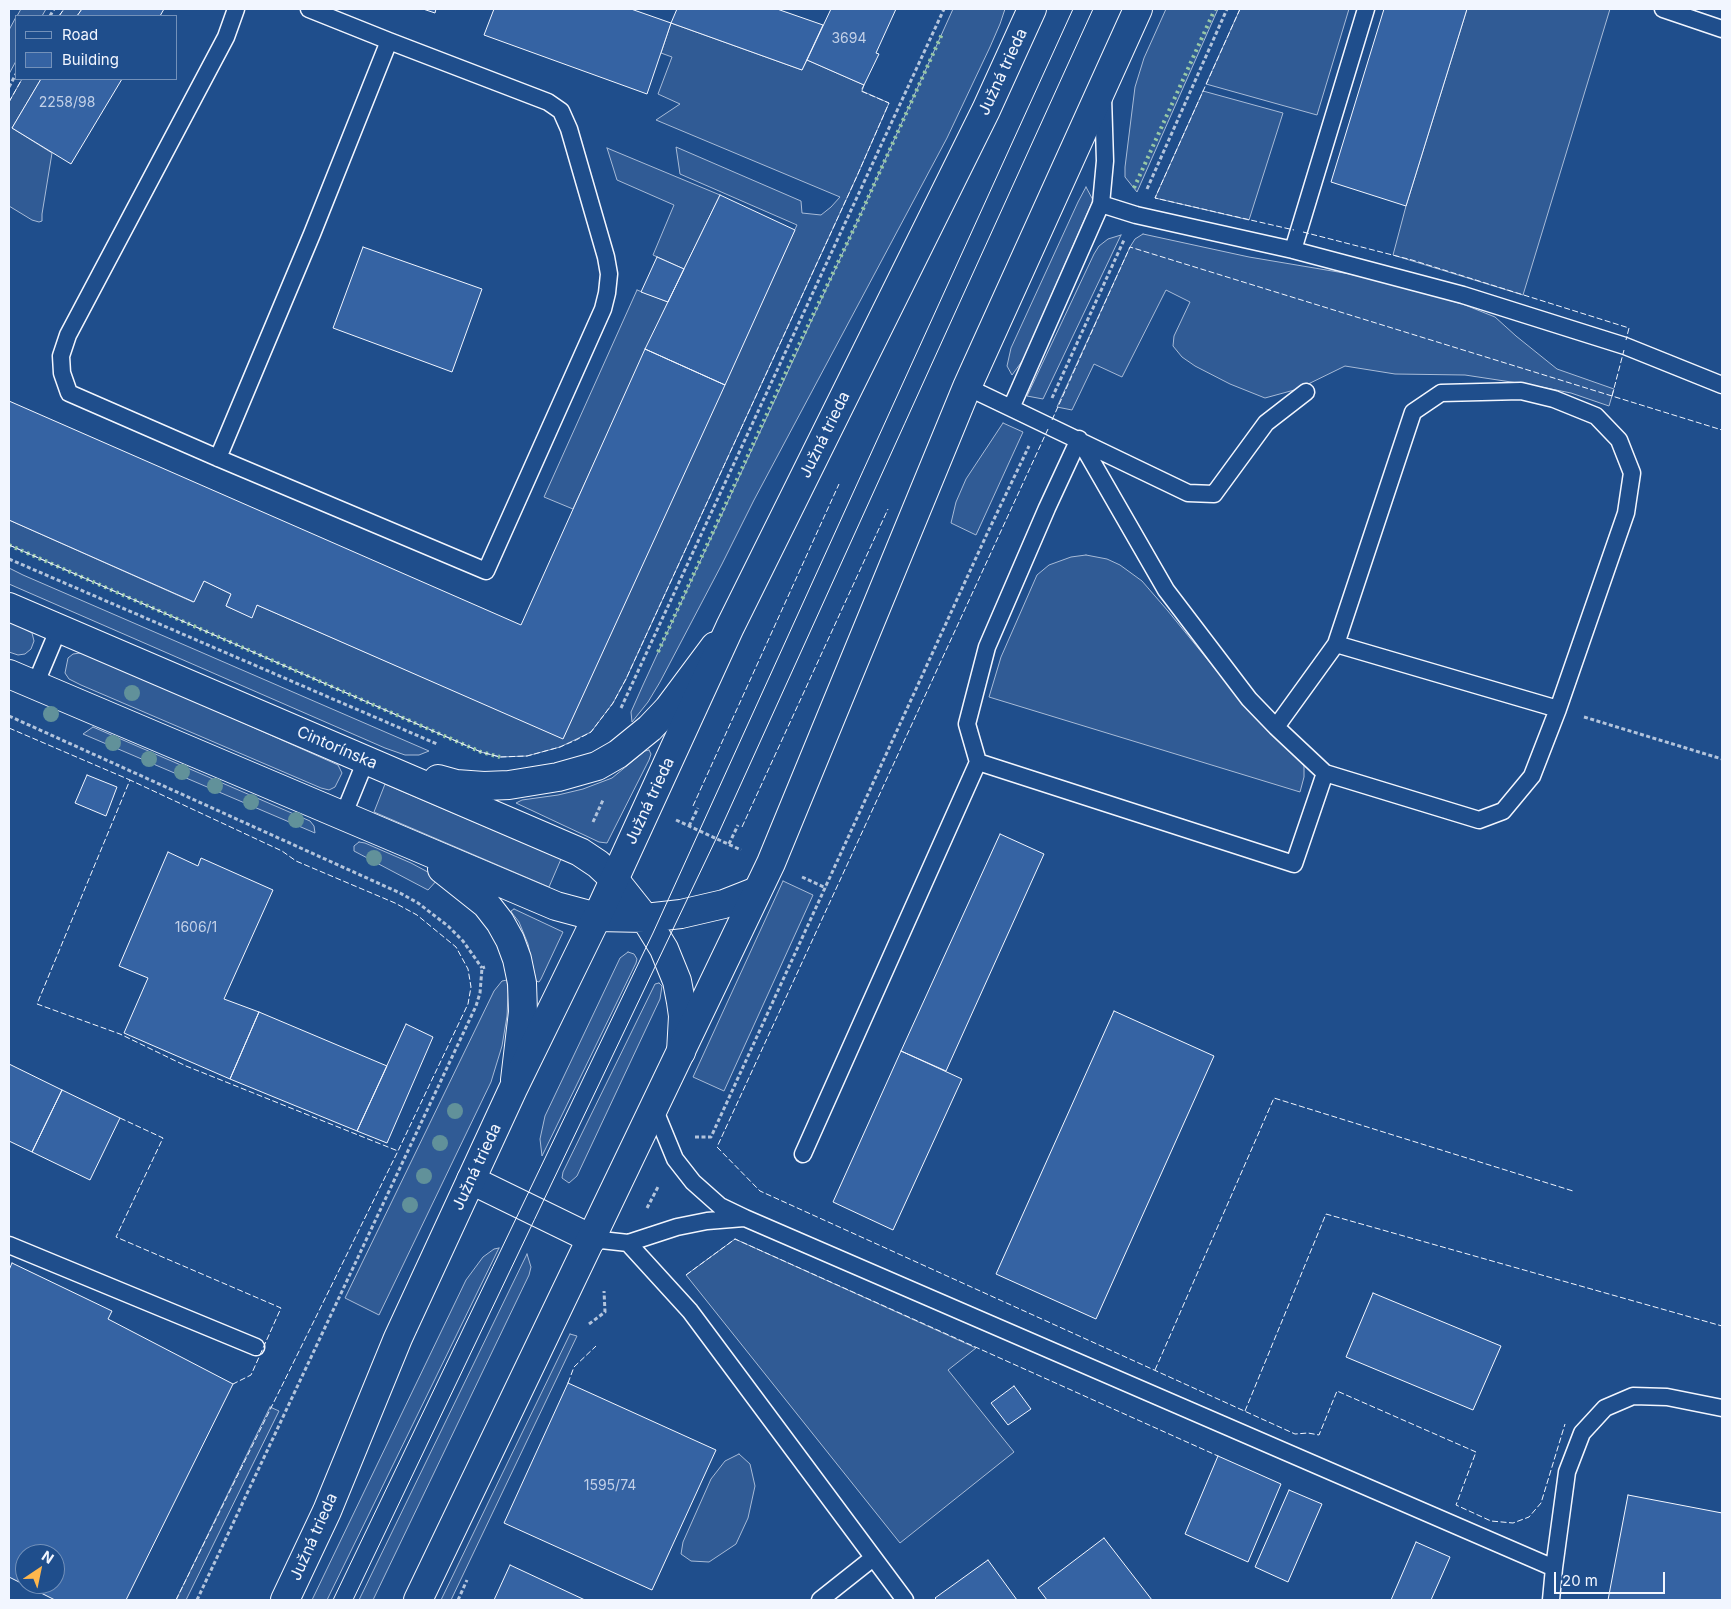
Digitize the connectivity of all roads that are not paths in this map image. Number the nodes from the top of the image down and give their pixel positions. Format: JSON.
{"nodes":[{"id":1,"x":236,"y":9,"type":"edge"},
{"id":2,"x":309,"y":9,"type":"edge"},
{"id":3,"x":1032,"y":9,"type":"edge"},
{"id":4,"x":1138,"y":9,"type":"edge"},
{"id":5,"x":1366,"y":9,"type":"edge"},
{"id":6,"x":1663,"y":9,"type":"edge"},
{"id":7,"x":1722,"y":28,"type":"edge"},
{"id":8,"x":389,"y":41,"type":"junction"},
{"id":9,"x":1102,"y":87,"type":"junction"},
{"id":10,"x":1100,"y":204,"type":"junction"},
{"id":11,"x":1293,"y":250,"type":"junction"},
{"id":12,"x":1722,"y":386,"type":"edge"},
{"id":13,"x":967,"y":387,"type":"junction"},
{"id":14,"x":1306,"y":392,"type":"dead end"},
{"id":15,"x":1011,"y":408,"type":"junction"},
{"id":16,"x":1079,"y":439,"type":"junction"},
{"id":17,"x":218,"y":458,"type":"junction"},
{"id":18,"x":9,"y":607,"type":"edge"},
{"id":19,"x":730,"y":627,"type":"junction"},
{"id":20,"x":59,"y":628,"type":"junction"},
{"id":21,"x":1336,"y":644,"type":"junction"},
{"id":22,"x":9,"y":674,"type":"edge"},
{"id":23,"x":35,"y":685,"type":"junction"},
{"id":24,"x":1558,"y":709,"type":"junction"},
{"id":25,"x":1276,"y":727,"type":"junction"},
{"id":26,"x":978,"y":762,"type":"junction"},
{"id":27,"x":372,"y":763,"type":"junction"},
{"id":28,"x":1325,"y":773,"type":"junction"},
{"id":29,"x":343,"y":816,"type":"junction"},
{"id":30,"x":408,"y":844,"type":"junction"},
{"id":31,"x":614,"y":879,"type":"junction"},
{"id":32,"x":757,"y":891,"type":"junction"},
{"id":33,"x":597,"y":917,"type":"junction"},
{"id":34,"x":645,"y":918,"type":"junction"},
{"id":35,"x":681,"y":1053,"type":"junction"},
{"id":36,"x":513,"y":1089,"type":"junction"},
{"id":37,"x":654,"y":1108,"type":"junction"},
{"id":38,"x":803,"y":1154,"type":"dead end"},
{"id":39,"x":471,"y":1180,"type":"junction"},
{"id":40,"x":745,"y":1218,"type":"junction"},
{"id":41,"x":592,"y":1239,"type":"junction"},
{"id":42,"x":628,"y":1243,"type":"junction"},
{"id":43,"x":9,"y":1245,"type":"edge"},
{"id":44,"x":256,"y":1347,"type":"dead end"},
{"id":45,"x":1722,"y":1408,"type":"edge"},
{"id":46,"x":874,"y":1558,"type":"junction"},
{"id":47,"x":1554,"y":1568,"type":"junction"},
{"id":48,"x":285,"y":1600,"type":"edge"},
{"id":49,"x":418,"y":1600,"type":"edge"},
{"id":50,"x":820,"y":1600,"type":"edge"},
{"id":51,"x":905,"y":1600,"type":"edge"},
{"id":52,"x":1551,"y":1600,"type":"edge"}],
"edges":[{"from":1,"to":17,"type":"lane"},
{"from":2,"to":8,"type":"lane"},
{"from":3,"to":19,"type":"street","name":"Južná trieda"},
{"from":4,"to":9,"type":"street"},
{"from":5,"to":11,"type":"lane"},
{"from":6,"to":7,"type":"lane"},
{"from":8,"to":17,"type":"lane"},
{"from":8,"to":17,"type":"lane"},
{"from":9,"to":10,"type":"lane"},
{"from":9,"to":13,"type":"street"},
{"from":10,"to":11,"type":"lane"},
{"from":10,"to":15,"type":"lane"},
{"from":11,"to":12,"type":"lane"},
{"from":13,"to":15,"type":"lane"},
{"from":13,"to":32,"type":"street"},
{"from":14,"to":16,"type":"lane"},
{"from":15,"to":16,"type":"lane"},
{"from":16,"to":25,"type":"lane"},
{"from":16,"to":26,"type":"lane"},
{"from":18,"to":20,"type":"street","name":"Cintorínska"},
{"from":19,"to":27,"type":"street"},
{"from":19,"to":31,"type":"street","name":"Južná trieda"},
{"from":20,"to":23,"type":"lane"},
{"from":20,"to":27,"type":"street","name":"Cintorínska"},
{"from":21,"to":24,"type":"lane"},
{"from":21,"to":24,"type":"lane"},
{"from":21,"to":25,"type":"lane"},
{"from":22,"to":23,"type":"street"},
{"from":23,"to":29,"type":"street"},
{"from":24,"to":28,"type":"lane"},
{"from":25,"to":28,"type":"lane"},
{"from":26,"to":28,"type":"lane"},
{"from":26,"to":38,"type":"lane"},
{"from":27,"to":29,"type":"lane"},
{"from":27,"to":31,"type":"street","name":"Cintorínska"},
{"from":29,"to":30,"type":"street"},
{"from":30,"to":33,"type":"street"},
{"from":30,"to":36,"type":"street"},
{"from":31,"to":33,"type":"street","name":"Južná trieda"},
{"from":31,"to":34,"type":"street","name":"Cintorínska"},
{"from":32,"to":34,"type":"street"},
{"from":32,"to":35,"type":"street"},
{"from":33,"to":34,"type":"street"},
{"from":33,"to":36,"type":"street","name":"Južná trieda"},
{"from":34,"to":35,"type":"street","name":"Cintorínska"},
{"from":35,"to":37,"type":"street"},
{"from":36,"to":39,"type":"street","name":"Južná trieda"},
{"from":37,"to":40,"type":"lane"},
{"from":37,"to":41,"type":"street"},
{"from":39,"to":41,"type":"street"},
{"from":39,"to":48,"type":"street","name":"Južná trieda"},
{"from":40,"to":42,"type":"lane"},
{"from":40,"to":47,"type":"lane"},
{"from":41,"to":42,"type":"lane"},
{"from":41,"to":49,"type":"street"},
{"from":42,"to":46,"type":"lane"},
{"from":43,"to":44,"type":"lane"},
{"from":45,"to":47,"type":"lane"},
{"from":46,"to":50,"type":"lane"},
{"from":46,"to":51,"type":"lane"},
{"from":47,"to":52,"type":"lane"}]}
